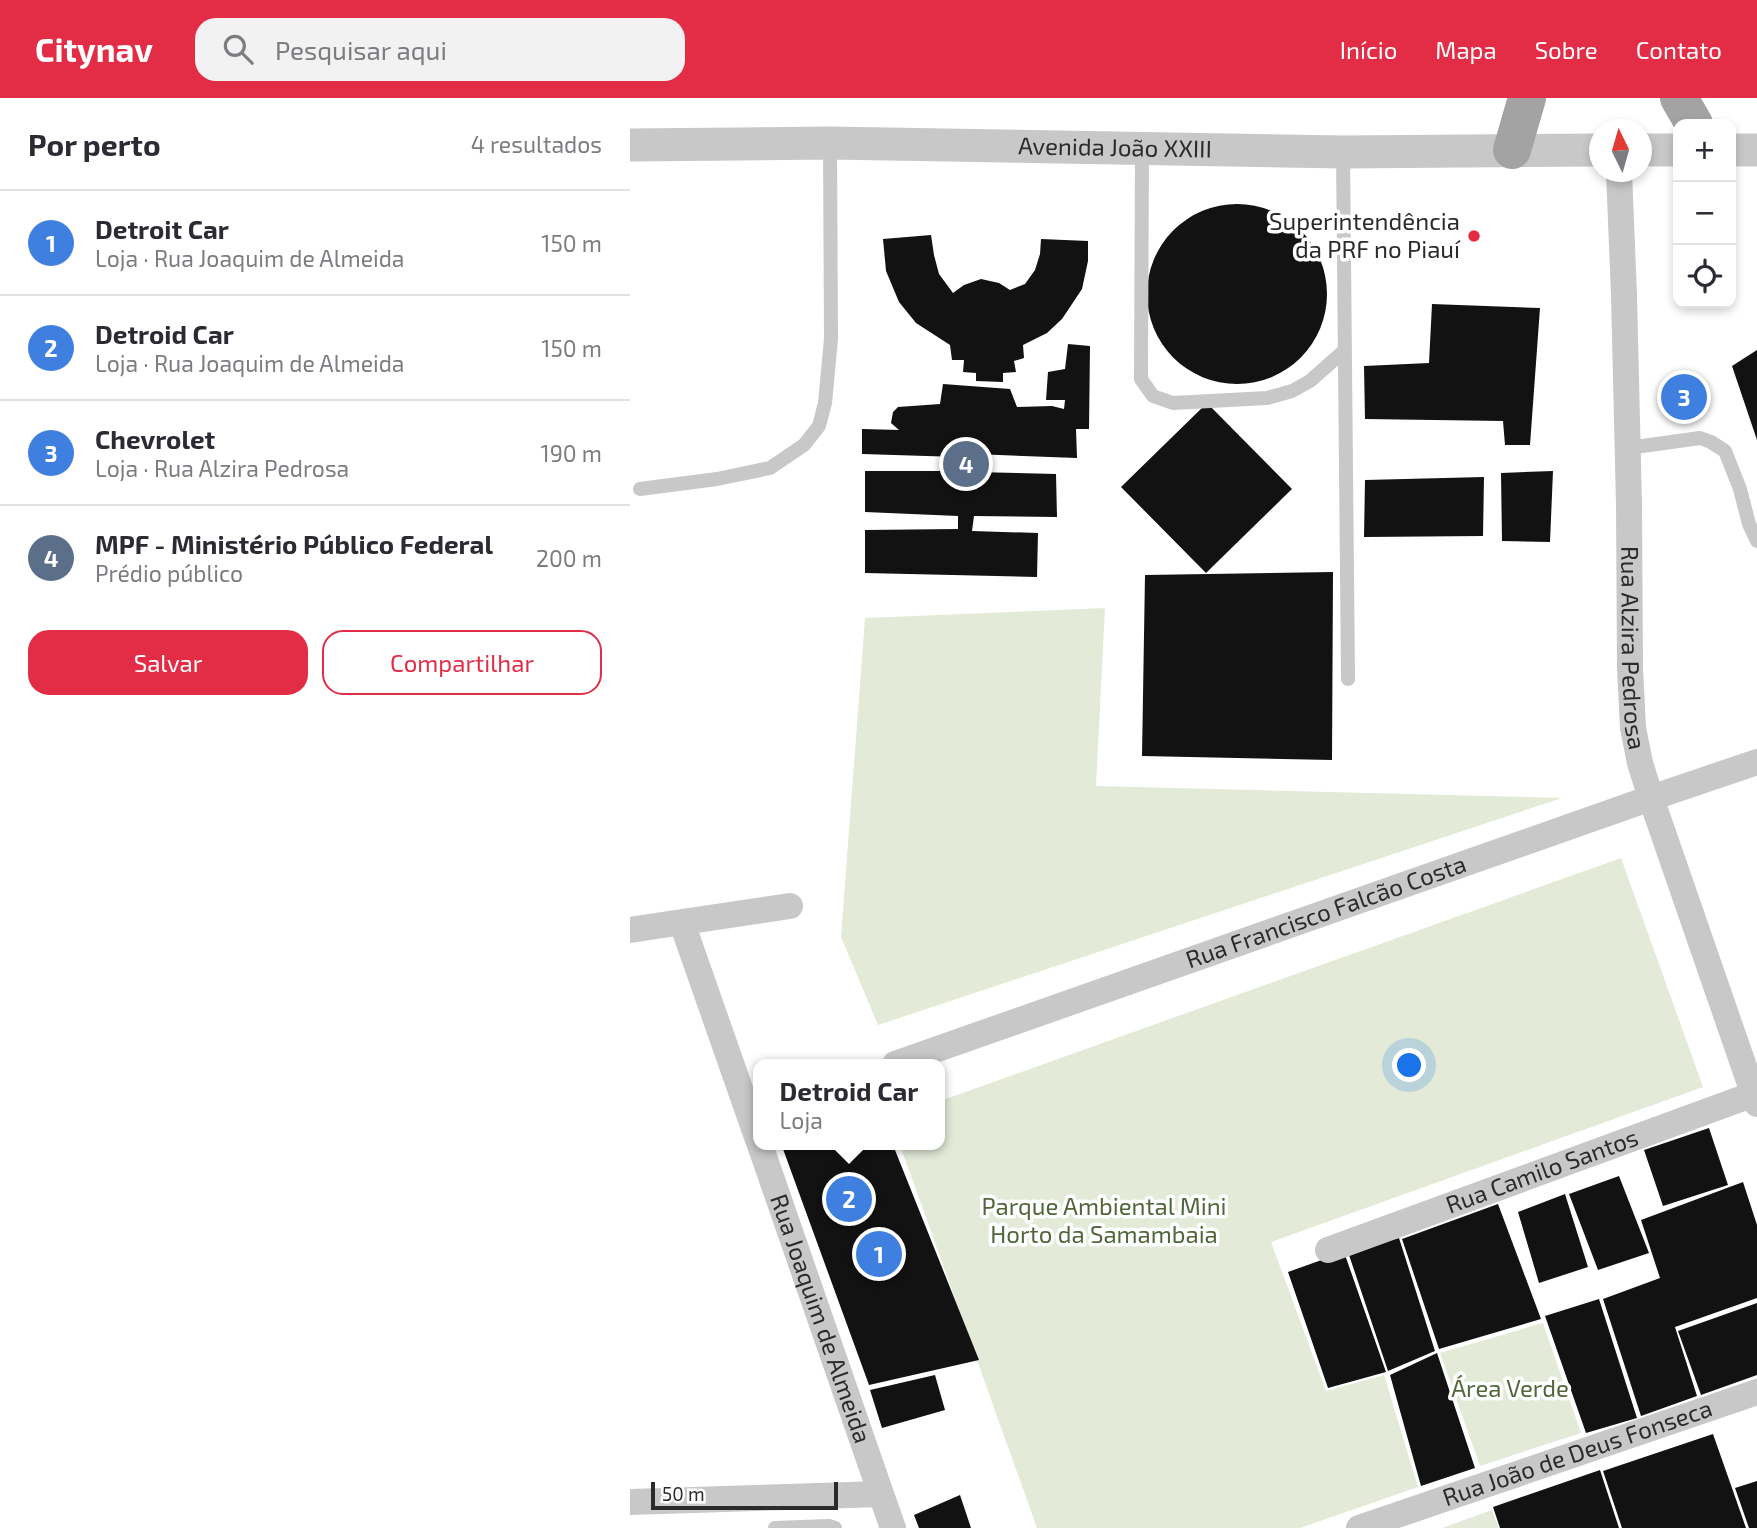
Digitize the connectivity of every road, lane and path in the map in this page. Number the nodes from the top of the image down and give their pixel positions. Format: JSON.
{"nodes":[{"id":1,"x":1527,"y":98,"type":"edge"},
{"id":2,"x":1679,"y":98,"type":"edge"},
{"id":3,"x":1691,"y":119,"type":"edge"},
{"id":4,"x":830,"y":143,"type":"junction"},
{"id":5,"x":630,"y":145,"type":"edge"},
{"id":6,"x":1142,"y":148,"type":"junction"},
{"id":7,"x":1511,"y":150,"type":"junction"},
{"id":8,"x":1589,"y":150,"type":"edge"},
{"id":9,"x":1652,"y":150,"type":"edge"},
{"id":10,"x":1673,"y":150,"type":"edge"},
{"id":11,"x":1736,"y":150,"type":"edge"},
{"id":12,"x":1757,"y":150,"type":"edge"},
{"id":13,"x":1343,"y":152,"type":"junction"},
{"id":14,"x":1619,"y":182,"type":"edge"},
{"id":15,"x":1345,"y":350,"type":"junction"},
{"id":16,"x":1628,"y":448,"type":"junction"},
{"id":17,"x":640,"y":489,"type":"dead end"},
{"id":18,"x":1757,"y":541,"type":"edge"},
{"id":19,"x":1348,"y":678,"type":"dead end"},
{"id":20,"x":1757,"y":762,"type":"edge"},
{"id":21,"x":1651,"y":798,"type":"junction"},
{"id":22,"x":790,"y":906,"type":"dead end"},
{"id":23,"x":682,"y":923,"type":"junction"},
{"id":24,"x":630,"y":930,"type":"edge"},
{"id":25,"x":909,"y":1059,"type":"edge"},
{"id":26,"x":1756,"y":1097,"type":"edge"},
{"id":27,"x":753,"y":1111,"type":"edge"},
{"id":28,"x":761,"y":1150,"type":"edge"},
{"id":29,"x":1328,"y":1250,"type":"dead end"},
{"id":30,"x":1757,"y":1392,"type":"edge"},
{"id":31,"x":881,"y":1494,"type":"junction"},
{"id":32,"x":630,"y":1502,"type":"edge"},
{"id":33,"x":775,"y":1528,"type":"edge"},
{"id":34,"x":835,"y":1528,"type":"edge"},
{"id":35,"x":892,"y":1528,"type":"edge"},
{"id":36,"x":1359,"y":1528,"type":"edge"}],
"edges":[{"from":1,"to":7,"type":"main road"},
{"from":2,"to":3,"type":"main road"},
{"from":4,"to":5,"type":"street","name":"Avenida João XXIII"},
{"from":4,"to":6,"type":"street","name":"Avenida João XXIII"},
{"from":4,"to":17,"type":"lane"},
{"from":6,"to":13,"type":"street","name":"Avenida João XXIII"},
{"from":6,"to":15,"type":"lane"},
{"from":7,"to":8,"type":"street","name":"Avenida João XXIII"},
{"from":7,"to":13,"type":"street","name":"Avenida João XXIII"},
{"from":9,"to":10,"type":"street"},
{"from":11,"to":12,"type":"street"},
{"from":13,"to":15,"type":"lane"},
{"from":14,"to":16,"type":"street","name":"Rua Alzira Pedrosa"},
{"from":15,"to":19,"type":"lane"},
{"from":16,"to":18,"type":"lane"},
{"from":16,"to":21,"type":"street","name":"Rua Alzira Pedrosa"},
{"from":20,"to":21,"type":"street","name":"Rua Francisco Falcão Costa"},
{"from":21,"to":25,"type":"street","name":"Rua Francisco Falcão Costa"},
{"from":21,"to":26,"type":"street","name":"Rua Alzira Pedrosa"},
{"from":22,"to":23,"type":"street"},
{"from":23,"to":24,"type":"street"},
{"from":23,"to":27,"type":"street","name":"Rua Joaquim de Almeida"},
{"from":26,"to":29,"type":"street","name":"Rua Camilo Santos"},
{"from":28,"to":31,"type":"street","name":"Rua Joaquim de Almeida"},
{"from":30,"to":36,"type":"street","name":"Rua João de Deus Fonseca"},
{"from":31,"to":32,"type":"street"},
{"from":31,"to":35,"type":"street"},
{"from":33,"to":34,"type":"lane"}]}
